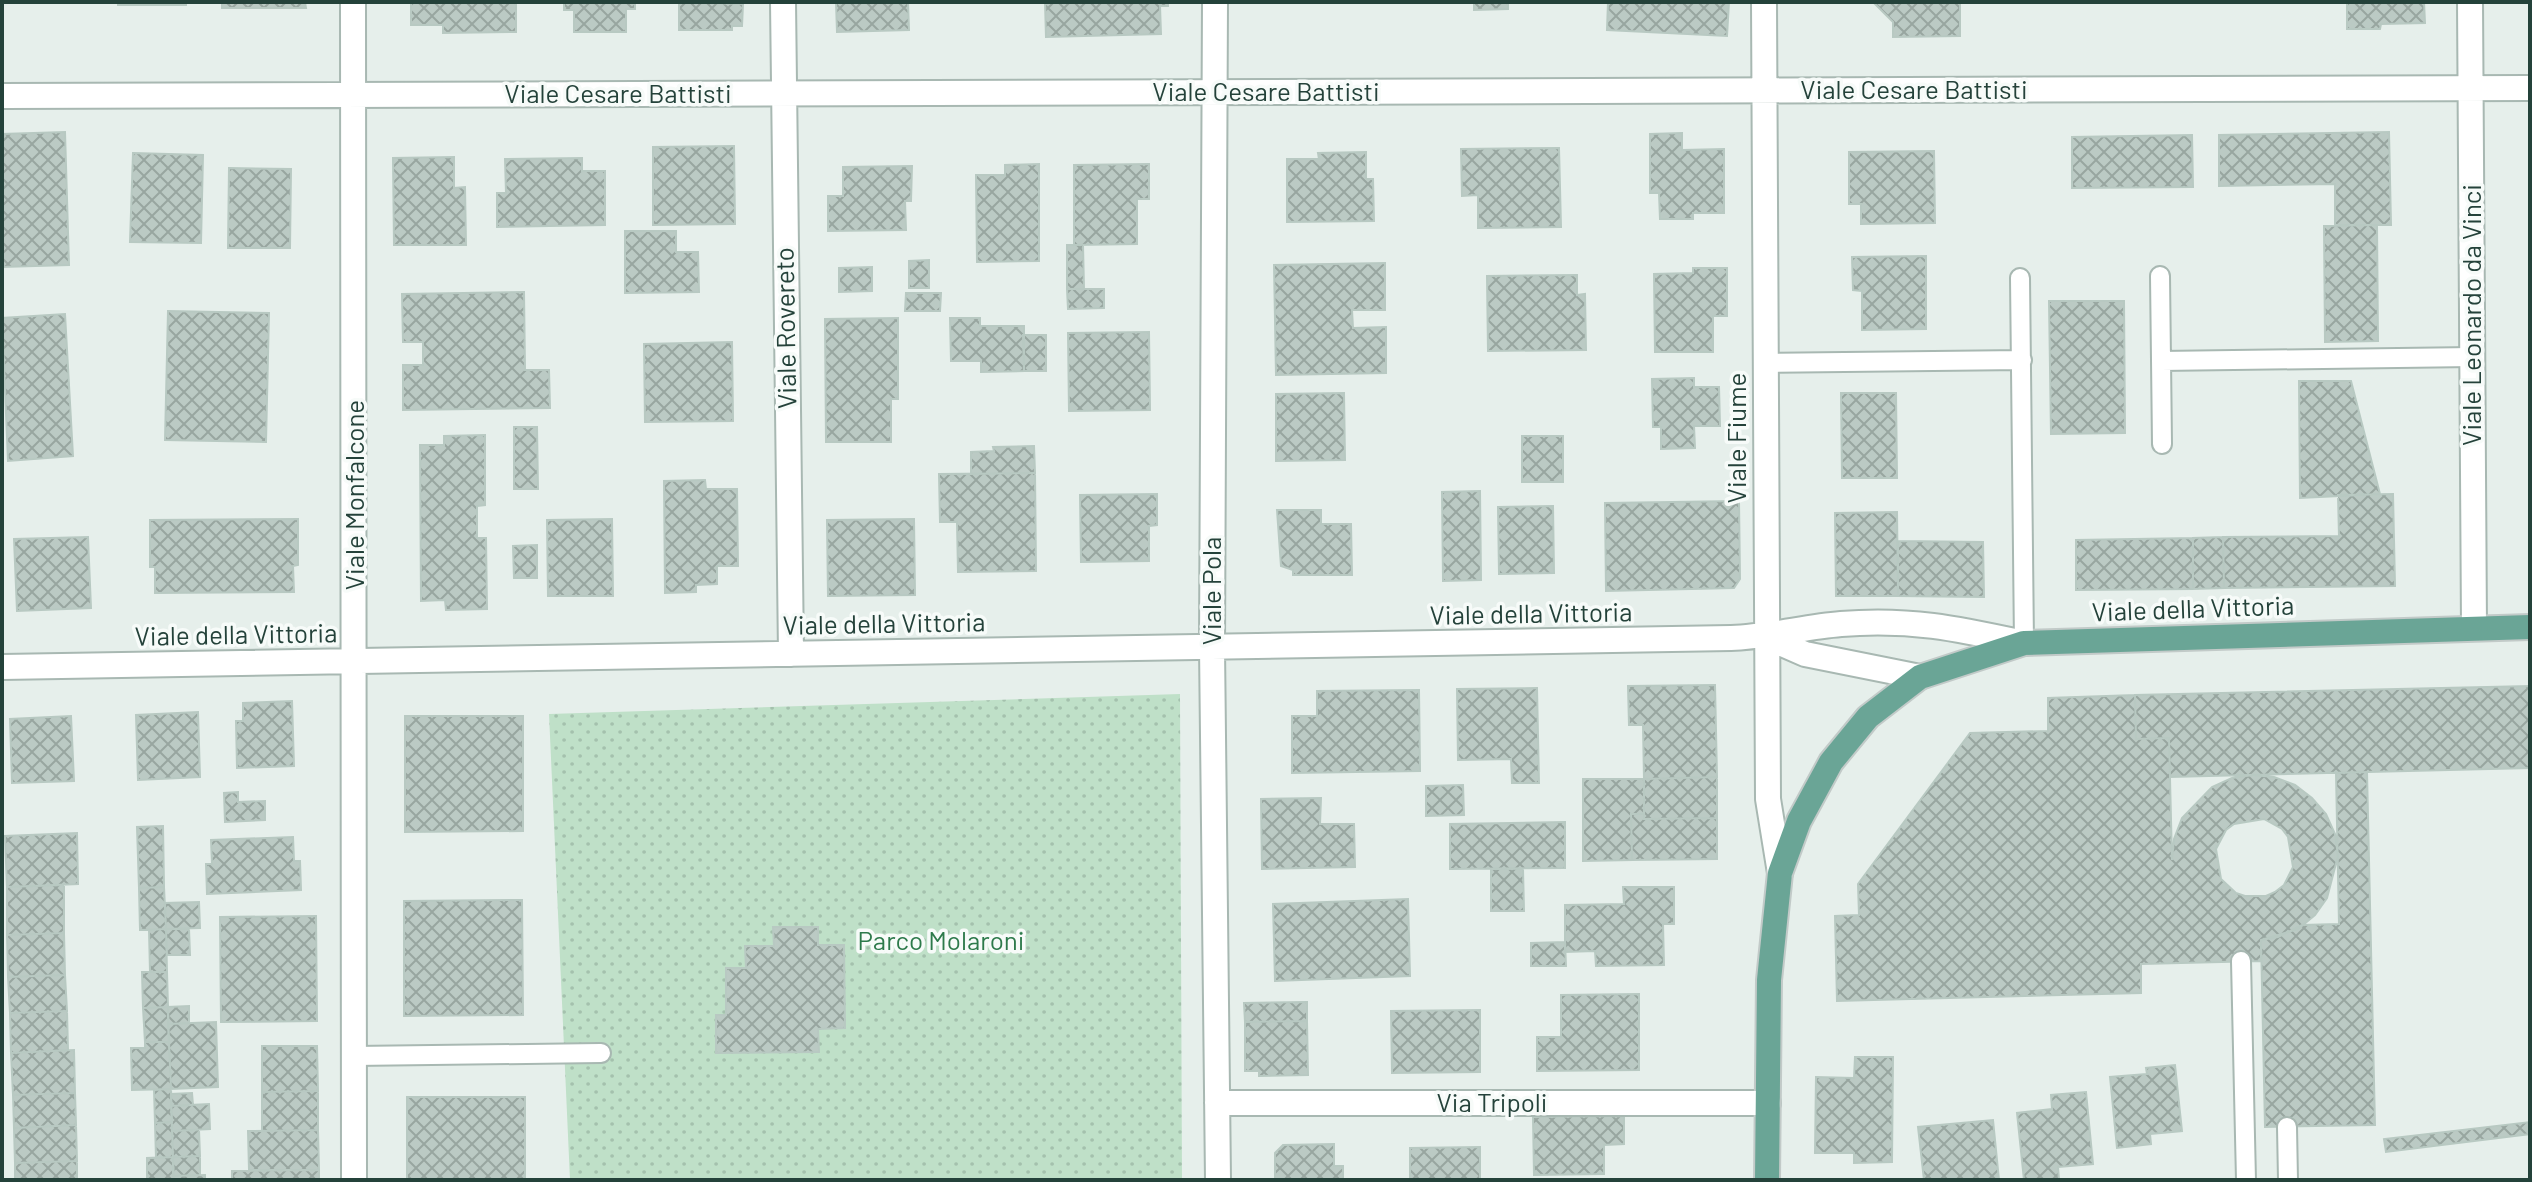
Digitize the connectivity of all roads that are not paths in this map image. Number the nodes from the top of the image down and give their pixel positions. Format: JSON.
{"nodes":[{"id":1,"x":353,"y":2,"type":"edge"},
{"id":2,"x":783,"y":2,"type":"edge"},
{"id":3,"x":1215,"y":2,"type":"edge"},
{"id":4,"x":1764,"y":2,"type":"edge"},
{"id":5,"x":2470,"y":2,"type":"edge"},
{"id":6,"x":2471,"y":88,"type":"junction"},
{"id":7,"x":2530,"y":88,"type":"edge"},
{"id":8,"x":1765,"y":90,"type":"junction"},
{"id":9,"x":1215,"y":92,"type":"junction"},
{"id":10,"x":783,"y":93,"type":"junction"},
{"id":11,"x":352,"y":95,"type":"junction"},
{"id":12,"x":2,"y":96,"type":"edge"},
{"id":13,"x":2160,"y":276,"type":"dead end"},
{"id":14,"x":2020,"y":278,"type":"dead end"},
{"id":15,"x":2473,"y":357,"type":"junction"},
{"id":16,"x":2022,"y":360,"type":"junction"},
{"id":17,"x":2161,"y":361,"type":"junction"},
{"id":18,"x":1765,"y":363,"type":"junction"},
{"id":19,"x":2162,"y":444,"type":"dead end"},
{"id":20,"x":2530,"y":627,"type":"edge"},
{"id":21,"x":2474,"y":628,"type":"junction"},
{"id":22,"x":1766,"y":637,"type":"junction"},
{"id":23,"x":2024,"y":643,"type":"junction"},
{"id":24,"x":1212,"y":647,"type":"junction"},
{"id":25,"x":791,"y":654,"type":"junction"},
{"id":26,"x":356,"y":661,"type":"junction"},
{"id":27,"x":2,"y":667,"type":"edge"},
{"id":28,"x":1920,"y":677,"type":"junction"},
{"id":29,"x":1780,"y":873,"type":"junction"},
{"id":30,"x":2241,"y":961,"type":"dead end"},
{"id":31,"x":601,"y":1053,"type":"dead end"},
{"id":32,"x":354,"y":1056,"type":"junction"},
{"id":33,"x":1217,"y":1103,"type":"junction"},
{"id":34,"x":1768,"y":1103,"type":"junction"},
{"id":35,"x":2287,"y":1127,"type":"dead end"},
{"id":36,"x":354,"y":1180,"type":"edge"},
{"id":37,"x":1218,"y":1180,"type":"edge"},
{"id":38,"x":1767,"y":1180,"type":"edge"},
{"id":39,"x":2246,"y":1180,"type":"edge"},
{"id":40,"x":2288,"y":1180,"type":"edge"}],
"edges":[{"from":1,"to":11,"type":"street","name":"Viale Monfalcone"},
{"from":2,"to":10,"type":"street","name":"Viale Rovereto"},
{"from":3,"to":9,"type":"street","name":"Viale Pola"},
{"from":4,"to":8,"type":"street","name":"Viale Fiume"},
{"from":5,"to":6,"type":"street","name":"Viale Leonardo da Vinci"},
{"from":6,"to":7,"type":"street","name":"Viale Cesare Battisti"},
{"from":6,"to":8,"type":"street","name":"Viale Cesare Battisti"},
{"from":6,"to":15,"type":"street","name":"Viale Leonardo da Vinci"},
{"from":8,"to":9,"type":"street","name":"Viale Cesare Battisti"},
{"from":8,"to":18,"type":"street","name":"Viale Fiume"},
{"from":9,"to":10,"type":"street","name":"Viale Cesare Battisti"},
{"from":9,"to":24,"type":"street","name":"Viale Pola"},
{"from":10,"to":11,"type":"street","name":"Viale Cesare Battisti"},
{"from":10,"to":25,"type":"street","name":"Viale Rovereto"},
{"from":11,"to":12,"type":"street","name":"Viale Cesare Battisti"},
{"from":11,"to":26,"type":"street","name":"Viale Monfalcone"},
{"from":13,"to":17,"type":"lane"},
{"from":14,"to":16,"type":"lane"},
{"from":15,"to":17,"type":"lane"},
{"from":15,"to":21,"type":"street","name":"Viale Leonardo da Vinci"},
{"from":16,"to":18,"type":"lane"},
{"from":16,"to":23,"type":"lane"},
{"from":17,"to":19,"type":"lane"},
{"from":18,"to":22,"type":"street","name":"Viale Fiume"},
{"from":20,"to":21,"type":"main road","name":"Viale della Vittoria"},
{"from":21,"to":23,"type":"main road","name":"Viale della Vittoria"},
{"from":22,"to":23,"type":"street","name":"Viale della Vittoria"},
{"from":22,"to":24,"type":"street","name":"Viale della Vittoria"},
{"from":22,"to":28,"type":"street","name":"Viale della Vittoria"},
{"from":22,"to":29,"type":"street","name":"Viale Fiume"},
{"from":23,"to":28,"type":"main road","name":"Viale Fiume"},
{"from":24,"to":25,"type":"street","name":"Viale della Vittoria"},
{"from":24,"to":33,"type":"street","name":"Viale Pola"},
{"from":25,"to":26,"type":"street","name":"Viale della Vittoria"},
{"from":26,"to":27,"type":"street","name":"Viale della Vittoria"},
{"from":26,"to":32,"type":"street","name":"Viale Monfalcone"},
{"from":28,"to":29,"type":"main road","name":"Viale Fiume"},
{"from":29,"to":34,"type":"main road","name":"Viale Fiume"},
{"from":30,"to":39,"type":"lane"},
{"from":31,"to":32,"type":"lane"},
{"from":32,"to":36,"type":"street","name":"Viale Monfalcone"},
{"from":33,"to":34,"type":"street","name":"Via Tripoli"},
{"from":33,"to":37,"type":"street","name":"Viale Pola"},
{"from":34,"to":38,"type":"main road","name":"Viale Fiume"},
{"from":35,"to":40,"type":"lane"}]}
